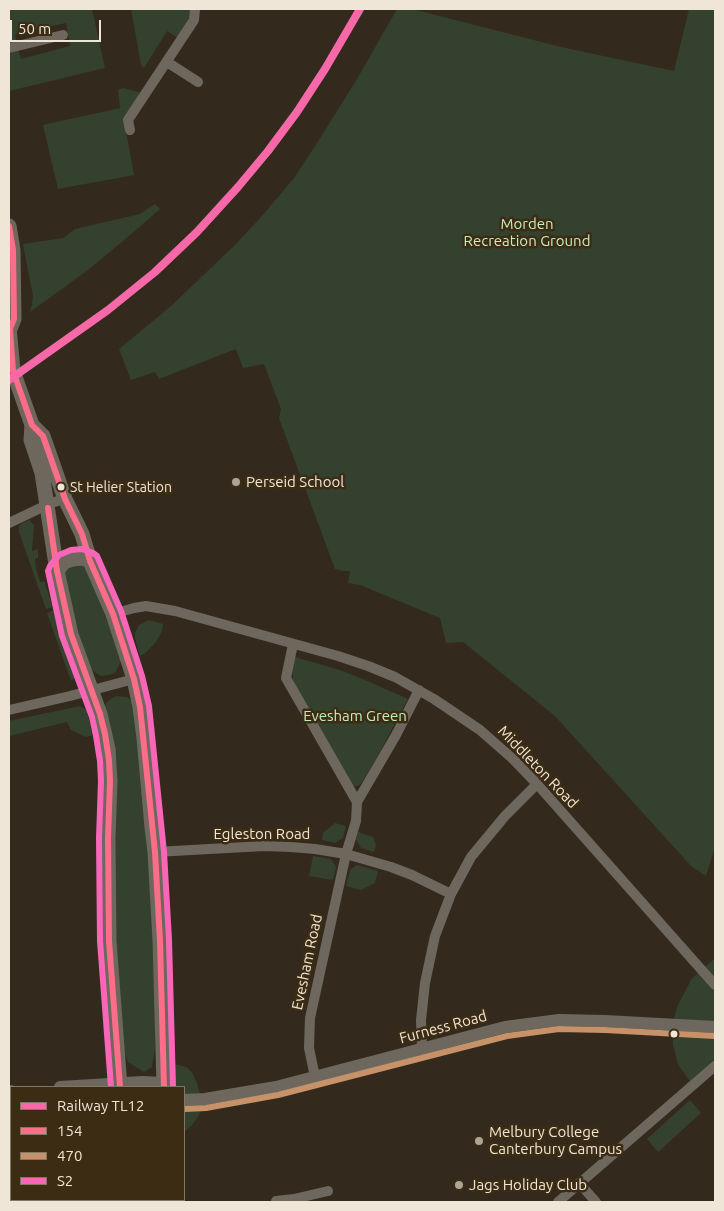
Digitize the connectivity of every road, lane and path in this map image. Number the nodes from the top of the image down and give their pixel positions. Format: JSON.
{"nodes":[{"id":1,"x":195,"y":9,"type":"edge"},
{"id":2,"x":63,"y":35,"type":"dead end"},
{"id":3,"x":9,"y":48,"type":"edge"},
{"id":4,"x":166,"y":62,"type":"junction"},
{"id":5,"x":198,"y":82,"type":"dead end"},
{"id":6,"x":130,"y":130,"type":"dead end"},
{"id":7,"x":9,"y":226,"type":"edge"},
{"id":8,"x":9,"y":328,"type":"edge"},
{"id":9,"x":32,"y":425,"type":"junction"},
{"id":10,"x":65,"y":499,"type":"junction"},
{"id":11,"x":47,"y":505,"type":"junction"},
{"id":12,"x":9,"y":524,"type":"edge"},
{"id":13,"x":90,"y":561,"type":"junction"},
{"id":14,"x":56,"y":571,"type":"junction"},
{"id":15,"x":113,"y":614,"type":"junction"},
{"id":16,"x":293,"y":644,"type":"junction"},
{"id":17,"x":134,"y":679,"type":"junction"},
{"id":18,"x":91,"y":690,"type":"junction"},
{"id":19,"x":419,"y":690,"type":"junction"},
{"id":20,"x":9,"y":710,"type":"edge"},
{"id":21,"x":537,"y":784,"type":"junction"},
{"id":22,"x":357,"y":802,"type":"junction"},
{"id":23,"x":155,"y":852,"type":"junction"},
{"id":24,"x":346,"y":854,"type":"junction"},
{"id":25,"x":452,"y":894,"type":"junction"},
{"id":26,"x":715,"y":985,"type":"edge"},
{"id":27,"x":715,"y":1027,"type":"edge"},
{"id":28,"x":422,"y":1050,"type":"junction"},
{"id":29,"x":715,"y":1066,"type":"edge"},
{"id":30,"x":315,"y":1077,"type":"junction"},
{"id":31,"x":119,"y":1085,"type":"edge"},
{"id":32,"x":164,"y":1085,"type":"edge"},
{"id":33,"x":90,"y":1086,"type":"edge"},
{"id":34,"x":185,"y":1100,"type":"edge"},
{"id":35,"x":579,"y":1184,"type":"junction"},
{"id":36,"x":328,"y":1191,"type":"dead end"},
{"id":37,"x":276,"y":1201,"type":"dead end"},
{"id":38,"x":294,"y":1201,"type":"edge"},
{"id":39,"x":558,"y":1202,"type":"edge"},
{"id":40,"x":596,"y":1202,"type":"edge"}],
"edges":[{"from":1,"to":4,"type":"street"},
{"from":2,"to":3,"type":"street"},
{"from":4,"to":5,"type":"street"},
{"from":4,"to":6,"type":"street"},
{"from":7,"to":8,"type":"main road"},
{"from":8,"to":9,"type":"main road"},
{"from":9,"to":10,"type":"main road"},
{"from":9,"to":11,"type":"main road"},
{"from":10,"to":11,"type":"street"},
{"from":10,"to":13,"type":"main road"},
{"from":11,"to":12,"type":"street"},
{"from":11,"to":14,"type":"main road"},
{"from":13,"to":14,"type":"main road"},
{"from":13,"to":15,"type":"main road"},
{"from":14,"to":18,"type":"main road"},
{"from":15,"to":16,"type":"street","name":"Middleton Road"},
{"from":15,"to":17,"type":"main road"},
{"from":16,"to":19,"type":"street","name":"Middleton Road"},
{"from":16,"to":22,"type":"street"},
{"from":17,"to":18,"type":"street"},
{"from":17,"to":23,"type":"main road"},
{"from":18,"to":20,"type":"street"},
{"from":18,"to":31,"type":"main road"},
{"from":19,"to":21,"type":"street","name":"Middleton Road"},
{"from":19,"to":22,"type":"street"},
{"from":21,"to":25,"type":"street"},
{"from":21,"to":26,"type":"street","name":"Middleton Road"},
{"from":22,"to":24,"type":"street"},
{"from":23,"to":24,"type":"street","name":"Egleston Road"},
{"from":23,"to":32,"type":"main road"},
{"from":24,"to":25,"type":"street","name":"Egleston Road"},
{"from":24,"to":30,"type":"street","name":"Evesham Road"},
{"from":25,"to":28,"type":"street"},
{"from":27,"to":28,"type":"street","name":"Furness Road"},
{"from":28,"to":30,"type":"street","name":"Furness Road"},
{"from":29,"to":35,"type":"street"},
{"from":30,"to":34,"type":"street","name":"Furness Road"},
{"from":31,"to":32,"type":"street"},
{"from":31,"to":33,"type":"street"},
{"from":35,"to":39,"type":"street"},
{"from":35,"to":40,"type":"street"},
{"from":36,"to":38,"type":"street"},
{"from":37,"to":38,"type":"street"}]}
